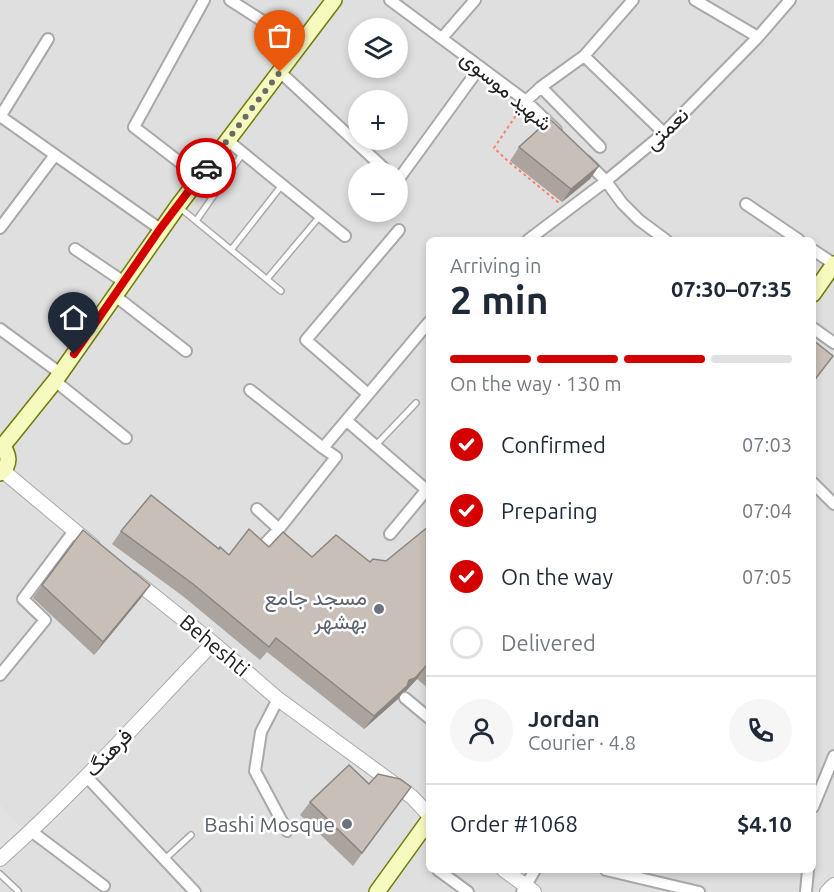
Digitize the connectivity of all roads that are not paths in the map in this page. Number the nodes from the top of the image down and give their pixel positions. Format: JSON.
{"nodes":[{"id":1,"x":204,"y":0,"type":"edge"},
{"id":2,"x":230,"y":0,"type":"edge"},
{"id":3,"x":334,"y":0,"type":"edge"},
{"id":4,"x":390,"y":0,"type":"edge"},
{"id":5,"x":475,"y":0,"type":"edge"},
{"id":6,"x":633,"y":0,"type":"edge"},
{"id":7,"x":695,"y":0,"type":"edge"},
{"id":8,"x":790,"y":0,"type":"edge"},
{"id":9,"x":758,"y":37,"type":"junction"},
{"id":10,"x":442,"y":38,"type":"junction"},
{"id":11,"x":48,"y":39,"type":"dead end"},
{"id":12,"x":300,"y":45,"type":"junction"},
{"id":13,"x":584,"y":56,"type":"junction"},
{"id":14,"x":480,"y":67,"type":"junction"},
{"id":15,"x":280,"y":72,"type":"junction"},
{"id":16,"x":541,"y":87,"type":"junction"},
{"id":17,"x":526,"y":100,"type":"junction"},
{"id":18,"x":0,"y":116,"type":"edge"},
{"id":19,"x":664,"y":133,"type":"junction"},
{"id":20,"x":227,"y":140,"type":"junction"},
{"id":21,"x":566,"y":141,"type":"edge"},
{"id":22,"x":600,"y":147,"type":"dead end"},
{"id":23,"x":243,"y":153,"type":"junction"},
{"id":24,"x":55,"y":155,"type":"junction"},
{"id":25,"x":582,"y":157,"type":"edge"},
{"id":26,"x":377,"y":162,"type":"edge"},
{"id":27,"x":408,"y":166,"type":"edge"},
{"id":28,"x":199,"y":177,"type":"junction"},
{"id":29,"x":606,"y":181,"type":"junction"},
{"id":30,"x":282,"y":185,"type":"junction"},
{"id":31,"x":746,"y":204,"type":"dead end"},
{"id":32,"x":178,"y":206,"type":"junction"},
{"id":33,"x":320,"y":216,"type":"junction"},
{"id":34,"x":196,"y":221,"type":"junction"},
{"id":35,"x":0,"y":228,"type":"edge"},
{"id":36,"x":160,"y":229,"type":"junction"},
{"id":37,"x":399,"y":230,"type":"dead end"},
{"id":38,"x":345,"y":236,"type":"dead end"},
{"id":39,"x":532,"y":237,"type":"edge"},
{"id":40,"x":662,"y":237,"type":"edge"},
{"id":41,"x":795,"y":237,"type":"edge"},
{"id":42,"x":75,"y":249,"type":"dead end"},
{"id":43,"x":231,"y":250,"type":"junction"},
{"id":44,"x":816,"y":252,"type":"edge"},
{"id":45,"x":834,"y":264,"type":"edge"},
{"id":46,"x":267,"y":279,"type":"junction"},
{"id":47,"x":123,"y":282,"type":"junction"},
{"id":48,"x":816,"y":290,"type":"edge"},
{"id":49,"x":281,"y":291,"type":"dead end"},
{"id":50,"x":114,"y":295,"type":"junction"},
{"id":51,"x":426,"y":326,"type":"edge"},
{"id":52,"x":0,"y":328,"type":"edge"},
{"id":53,"x":816,"y":330,"type":"edge"},
{"id":54,"x":834,"y":343,"type":"edge"},
{"id":55,"x":186,"y":351,"type":"dead end"},
{"id":56,"x":57,"y":377,"type":"junction"},
{"id":57,"x":250,"y":390,"type":"dead end"},
{"id":58,"x":368,"y":394,"type":"junction"},
{"id":59,"x":416,"y":403,"type":"dead end"},
{"id":60,"x":347,"y":421,"type":"junction"},
{"id":61,"x":126,"y":438,"type":"dead end"},
{"id":62,"x":1,"y":446,"type":"edge"},
{"id":63,"x":375,"y":446,"type":"junction"},
{"id":64,"x":323,"y":448,"type":"junction"},
{"id":65,"x":2,"y":472,"type":"edge"},
{"id":66,"x":816,"y":486,"type":"edge"},
{"id":67,"x":426,"y":488,"type":"edge"},
{"id":68,"x":426,"y":492,"type":"edge"},
{"id":69,"x":834,"y":504,"type":"edge"},
{"id":70,"x":257,"y":509,"type":"dead end"},
{"id":71,"x":279,"y":529,"type":"junction"},
{"id":72,"x":74,"y":531,"type":"junction"},
{"id":73,"x":390,"y":534,"type":"dead end"},
{"id":74,"x":260,"y":549,"type":"edge"},
{"id":75,"x":102,"y":554,"type":"edge"},
{"id":76,"x":120,"y":568,"type":"edge"},
{"id":77,"x":213,"y":643,"type":"junction"},
{"id":78,"x":0,"y":675,"type":"edge"},
{"id":79,"x":405,"y":698,"type":"edge"},
{"id":80,"x":278,"y":699,"type":"junction"},
{"id":81,"x":426,"y":716,"type":"edge"},
{"id":82,"x":834,"y":756,"type":"edge"},
{"id":83,"x":86,"y":776,"type":"junction"},
{"id":84,"x":816,"y":800,"type":"edge"},
{"id":85,"x":426,"y":812,"type":"edge"},
{"id":86,"x":426,"y":824,"type":"edge"},
{"id":87,"x":31,"y":831,"type":"junction"},
{"id":88,"x":287,"y":831,"type":"dead end"},
{"id":89,"x":191,"y":836,"type":"dead end"},
{"id":90,"x":1,"y":857,"type":"edge"},
{"id":91,"x":165,"y":859,"type":"junction"},
{"id":92,"x":0,"y":873,"type":"edge"},
{"id":93,"x":442,"y":873,"type":"edge"},
{"id":94,"x":507,"y":873,"type":"edge"},
{"id":95,"x":534,"y":873,"type":"edge"},
{"id":96,"x":632,"y":873,"type":"edge"},
{"id":97,"x":808,"y":873,"type":"edge"},
{"id":98,"x":649,"y":875,"type":"edge"},
{"id":99,"x":834,"y":885,"type":"edge"},
{"id":100,"x":104,"y":886,"type":"dead end"},
{"id":101,"x":527,"y":890,"type":"edge"},
{"id":102,"x":18,"y":891,"type":"edge"},
{"id":103,"x":195,"y":892,"type":"edge"},
{"id":104,"x":377,"y":892,"type":"edge"},
{"id":105,"x":468,"y":892,"type":"edge"},
{"id":106,"x":699,"y":892,"type":"edge"},
{"id":107,"x":806,"y":892,"type":"edge"},
{"id":108,"x":827,"y":892,"type":"edge"}],
"edges":[{"from":1,"to":28,"type":"street"},
{"from":2,"to":12,"type":"street"},
{"from":3,"to":12,"type":"main road"},
{"from":4,"to":10,"type":"street","name":"شهید موسوی"},
{"from":5,"to":10,"type":"street"},
{"from":6,"to":13,"type":"street"},
{"from":7,"to":9,"type":"street"},
{"from":8,"to":9,"type":"street","name":"نعمتی"},
{"from":9,"to":19,"type":"street","name":"نعمتی"},
{"from":10,"to":14,"type":"street","name":"شهید موسوی"},
{"from":11,"to":18,"type":"street"},
{"from":12,"to":15,"type":"main road"},
{"from":13,"to":16,"type":"street"},
{"from":13,"to":19,"type":"street"},
{"from":14,"to":17,"type":"street","name":"شهید موسوی"},
{"from":14,"to":27,"type":"street"},
{"from":15,"to":20,"type":"main road"},
{"from":15,"to":26,"type":"street"},
{"from":16,"to":17,"type":"street"},
{"from":16,"to":22,"type":"street"},
{"from":17,"to":21,"type":"street","name":"شهید موسوی"},
{"from":18,"to":24,"type":"street"},
{"from":19,"to":29,"type":"street","name":"نعمتی"},
{"from":20,"to":23,"type":"street"},
{"from":20,"to":28,"type":"main road"},
{"from":23,"to":30,"type":"street"},
{"from":23,"to":34,"type":"lane"},
{"from":24,"to":35,"type":"street"},
{"from":24,"to":36,"type":"street"},
{"from":25,"to":29,"type":"street"},
{"from":28,"to":32,"type":"main road"},
{"from":29,"to":39,"type":"street","name":"نعمتی"},
{"from":29,"to":40,"type":"street"},
{"from":30,"to":33,"type":"street"},
{"from":30,"to":43,"type":"lane"},
{"from":31,"to":41,"type":"street"},
{"from":32,"to":34,"type":"lane"},
{"from":32,"to":36,"type":"main road"},
{"from":33,"to":38,"type":"street"},
{"from":33,"to":46,"type":"lane"},
{"from":34,"to":43,"type":"lane"},
{"from":36,"to":47,"type":"main road"},
{"from":37,"to":58,"type":"street"},
{"from":42,"to":47,"type":"street"},
{"from":43,"to":46,"type":"lane"},
{"from":44,"to":45,"type":"street"},
{"from":45,"to":48,"type":"main road"},
{"from":46,"to":49,"type":"lane"},
{"from":47,"to":50,"type":"main road"},
{"from":50,"to":55,"type":"street"},
{"from":50,"to":56,"type":"main road"},
{"from":51,"to":58,"type":"street"},
{"from":52,"to":56,"type":"street"},
{"from":53,"to":54,"type":"street"},
{"from":56,"to":61,"type":"street"},
{"from":56,"to":62,"type":"main road"},
{"from":57,"to":64,"type":"street"},
{"from":58,"to":60,"type":"street"},
{"from":59,"to":63,"type":"lane"},
{"from":60,"to":63,"type":"street"},
{"from":60,"to":64,"type":"street"},
{"from":62,"to":65,"type":"main road"},
{"from":63,"to":67,"type":"street"},
{"from":64,"to":71,"type":"street"},
{"from":65,"to":72,"type":"street"},
{"from":66,"to":69,"type":"street"},
{"from":68,"to":73,"type":"street"},
{"from":70,"to":71,"type":"street"},
{"from":71,"to":74,"type":"street"},
{"from":72,"to":75,"type":"street"},
{"from":72,"to":78,"type":"street"},
{"from":76,"to":77,"type":"street","name":"Beheshti"},
{"from":77,"to":80,"type":"street","name":"Beheshti"},
{"from":77,"to":83,"type":"street","name":"فرهنگ"},
{"from":79,"to":81,"type":"street"},
{"from":80,"to":85,"type":"street","name":"Beheshti"},
{"from":80,"to":88,"type":"street"},
{"from":82,"to":84,"type":"street"},
{"from":83,"to":87,"type":"street","name":"فرهنگ"},
{"from":83,"to":91,"type":"street"},
{"from":86,"to":104,"type":"main road"},
{"from":87,"to":90,"type":"street","name":"فرهنگ"},
{"from":87,"to":100,"type":"street"},
{"from":89,"to":91,"type":"lane"},
{"from":91,"to":103,"type":"street"},
{"from":92,"to":102,"type":"lane"},
{"from":93,"to":105,"type":"street"},
{"from":94,"to":101,"type":"street"},
{"from":95,"to":101,"type":"street"},
{"from":96,"to":98,"type":"street"},
{"from":97,"to":107,"type":"street"},
{"from":98,"to":106,"type":"street"},
{"from":99,"to":108,"type":"street"}]}
